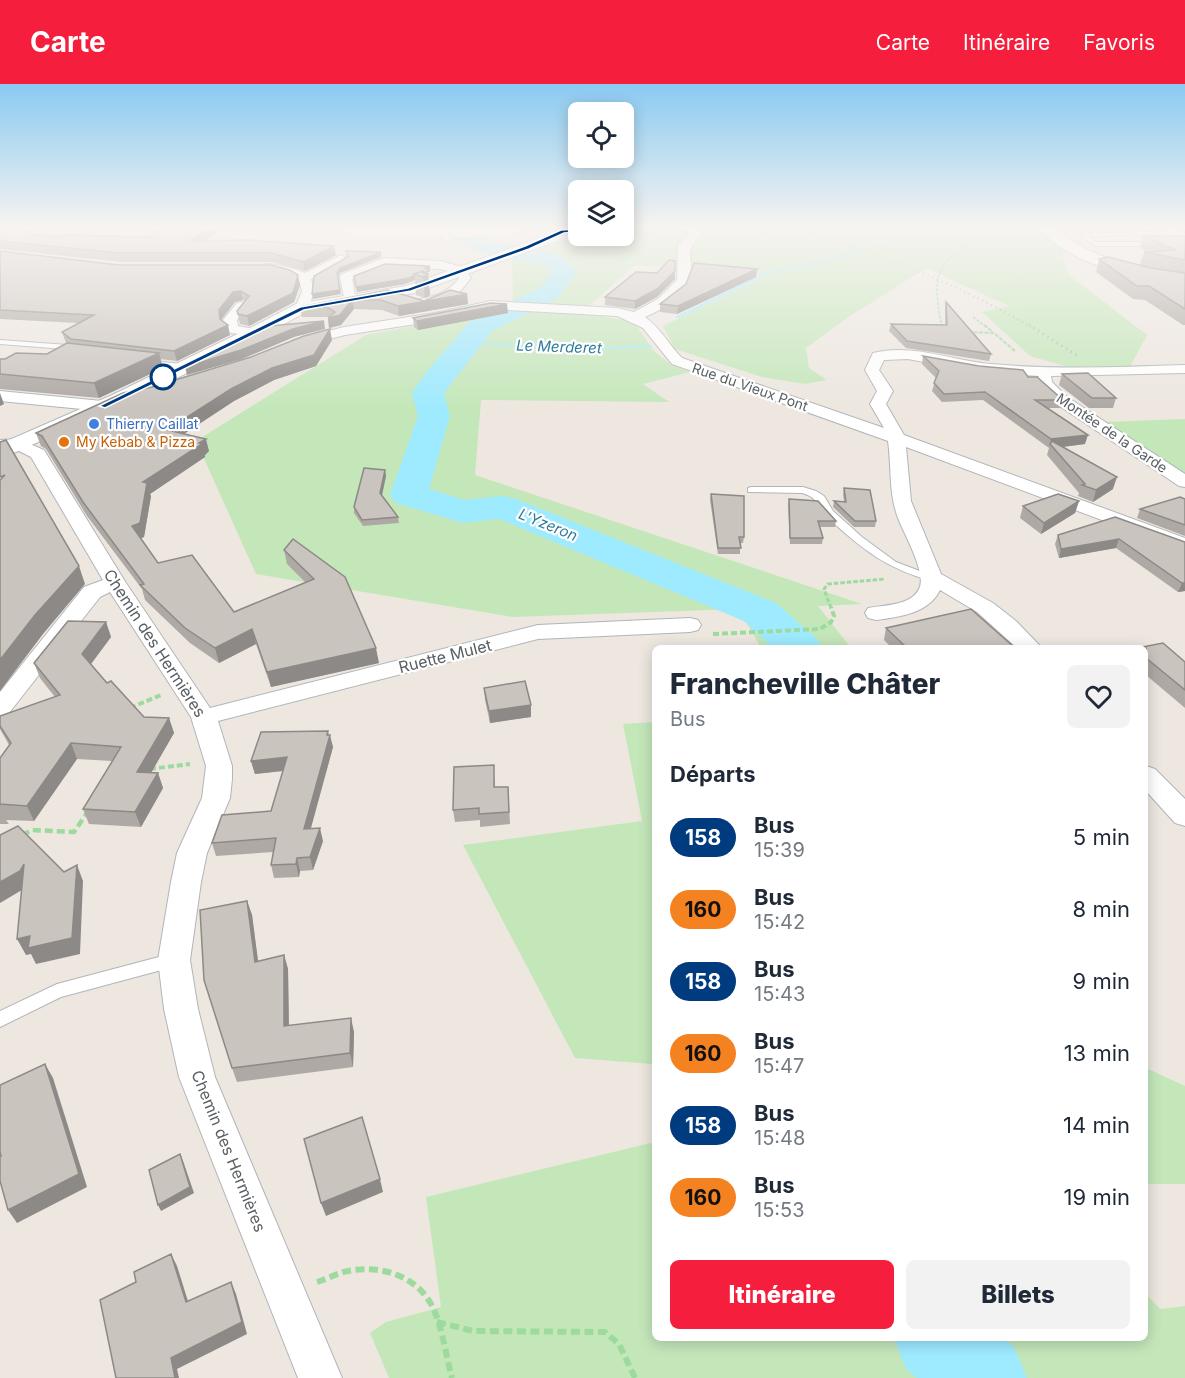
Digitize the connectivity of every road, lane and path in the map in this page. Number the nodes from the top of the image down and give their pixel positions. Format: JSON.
{"nodes":[{"id":1,"x":307,"y":288,"type":"edge"},
{"id":2,"x":348,"y":288,"type":"edge"},
{"id":3,"x":408,"y":288,"type":"edge"},
{"id":4,"x":676,"y":288,"type":"edge"},
{"id":5,"x":937,"y":288,"type":"edge"},
{"id":6,"x":350,"y":300,"type":"junction"},
{"id":7,"x":242,"y":306,"type":"edge"},
{"id":8,"x":302,"y":315,"type":"junction"},
{"id":9,"x":636,"y":316,"type":"junction"},
{"id":10,"x":973,"y":317,"type":"dead end"},
{"id":11,"x":414,"y":320,"type":"junction"},
{"id":12,"x":321,"y":323,"type":"edge"},
{"id":13,"x":259,"y":331,"type":"junction"},
{"id":14,"x":944,"y":332,"type":"edge"},
{"id":15,"x":966,"y":332,"type":"edge"},
{"id":16,"x":994,"y":333,"type":"junction"},
{"id":17,"x":0,"y":342,"type":"edge"},
{"id":18,"x":289,"y":346,"type":"edge"},
{"id":19,"x":70,"y":353,"type":"junction"},
{"id":20,"x":82,"y":354,"type":"edge"},
{"id":21,"x":1020,"y":355,"type":"dead end"},
{"id":22,"x":60,"y":359,"type":"edge"},
{"id":23,"x":138,"y":361,"type":"edge"},
{"id":24,"x":1185,"y":369,"type":"edge"},
{"id":25,"x":1185,"y":374,"type":"edge"},
{"id":26,"x":183,"y":375,"type":"junction"},
{"id":27,"x":0,"y":396,"type":"edge"},
{"id":28,"x":110,"y":403,"type":"junction"},
{"id":29,"x":897,"y":438,"type":"junction"},
{"id":30,"x":6,"y":447,"type":"edge"},
{"id":31,"x":1185,"y":482,"type":"edge"},
{"id":32,"x":750,"y":490,"type":"dead end"},
{"id":33,"x":1185,"y":545,"type":"edge"},
{"id":34,"x":923,"y":575,"type":"junction"},
{"id":35,"x":115,"y":583,"type":"junction"},
{"id":36,"x":876,"y":613,"type":"dead end"},
{"id":37,"x":690,"y":625,"type":"dead end"},
{"id":38,"x":714,"y":634,"type":"dead end"},
{"id":39,"x":1027,"y":645,"type":"edge"},
{"id":40,"x":159,"y":695,"type":"dead end"},
{"id":41,"x":0,"y":708,"type":"edge"},
{"id":42,"x":127,"y":710,"type":"edge"},
{"id":43,"x":204,"y":717,"type":"junction"},
{"id":44,"x":198,"y":762,"type":"dead end"},
{"id":45,"x":138,"y":768,"type":"edge"},
{"id":46,"x":1148,"y":777,"type":"edge"},
{"id":47,"x":92,"y":804,"type":"edge"},
{"id":48,"x":1185,"y":816,"type":"edge"},
{"id":49,"x":16,"y":839,"type":"edge"},
{"id":50,"x":174,"y":960,"type":"junction"},
{"id":51,"x":0,"y":1019,"type":"edge"},
{"id":52,"x":286,"y":1294,"type":"junction"},
{"id":53,"x":437,"y":1322,"type":"junction"},
{"id":54,"x":320,"y":1378,"type":"edge"},
{"id":55,"x":452,"y":1378,"type":"edge"},
{"id":56,"x":635,"y":1378,"type":"edge"}],
"edges":[{"from":1,"to":8,"type":"street"},
{"from":2,"to":6,"type":"street"},
{"from":3,"to":6,"type":"street"},
{"from":4,"to":9,"type":"street"},
{"from":5,"to":14,"type":"path"},
{"from":6,"to":8,"type":"street"},
{"from":7,"to":13,"type":"street"},
{"from":8,"to":13,"type":"street"},
{"from":9,"to":11,"type":"street"},
{"from":9,"to":29,"type":"street","name":"Rue du Vieux Pont"},
{"from":10,"to":16,"type":"path"},
{"from":11,"to":12,"type":"street"},
{"from":11,"to":18,"type":"street"},
{"from":13,"to":26,"type":"street"},
{"from":15,"to":16,"type":"path"},
{"from":16,"to":21,"type":"path"},
{"from":17,"to":19,"type":"lane"},
{"from":19,"to":20,"type":"lane"},
{"from":19,"to":22,"type":"lane"},
{"from":23,"to":26,"type":"lane"},
{"from":24,"to":29,"type":"street"},
{"from":25,"to":31,"type":"street","name":"Montée de la Garde"},
{"from":26,"to":28,"type":"street"},
{"from":27,"to":28,"type":"street"},
{"from":28,"to":30,"type":"street"},
{"from":29,"to":33,"type":"street"},
{"from":29,"to":34,"type":"street"},
{"from":30,"to":35,"type":"street","name":"Chemin des Hermières"},
{"from":32,"to":34,"type":"lane"},
{"from":34,"to":36,"type":"street"},
{"from":34,"to":38,"type":"path"},
{"from":34,"to":39,"type":"street"},
{"from":35,"to":41,"type":"street"},
{"from":35,"to":43,"type":"street","name":"Chemin des Hermières"},
{"from":37,"to":43,"type":"street","name":"Ruette Mulet"},
{"from":40,"to":42,"type":"path"},
{"from":43,"to":50,"type":"street","name":"Chemin des Hermières"},
{"from":44,"to":45,"type":"path"},
{"from":46,"to":48,"type":"street"},
{"from":47,"to":49,"type":"path"},
{"from":50,"to":51,"type":"lane"},
{"from":50,"to":52,"type":"street","name":"Chemin des Hermières"},
{"from":52,"to":53,"type":"path"},
{"from":52,"to":54,"type":"street","name":"Chemin des Hermières"},
{"from":53,"to":55,"type":"path"},
{"from":53,"to":56,"type":"path"}]}
